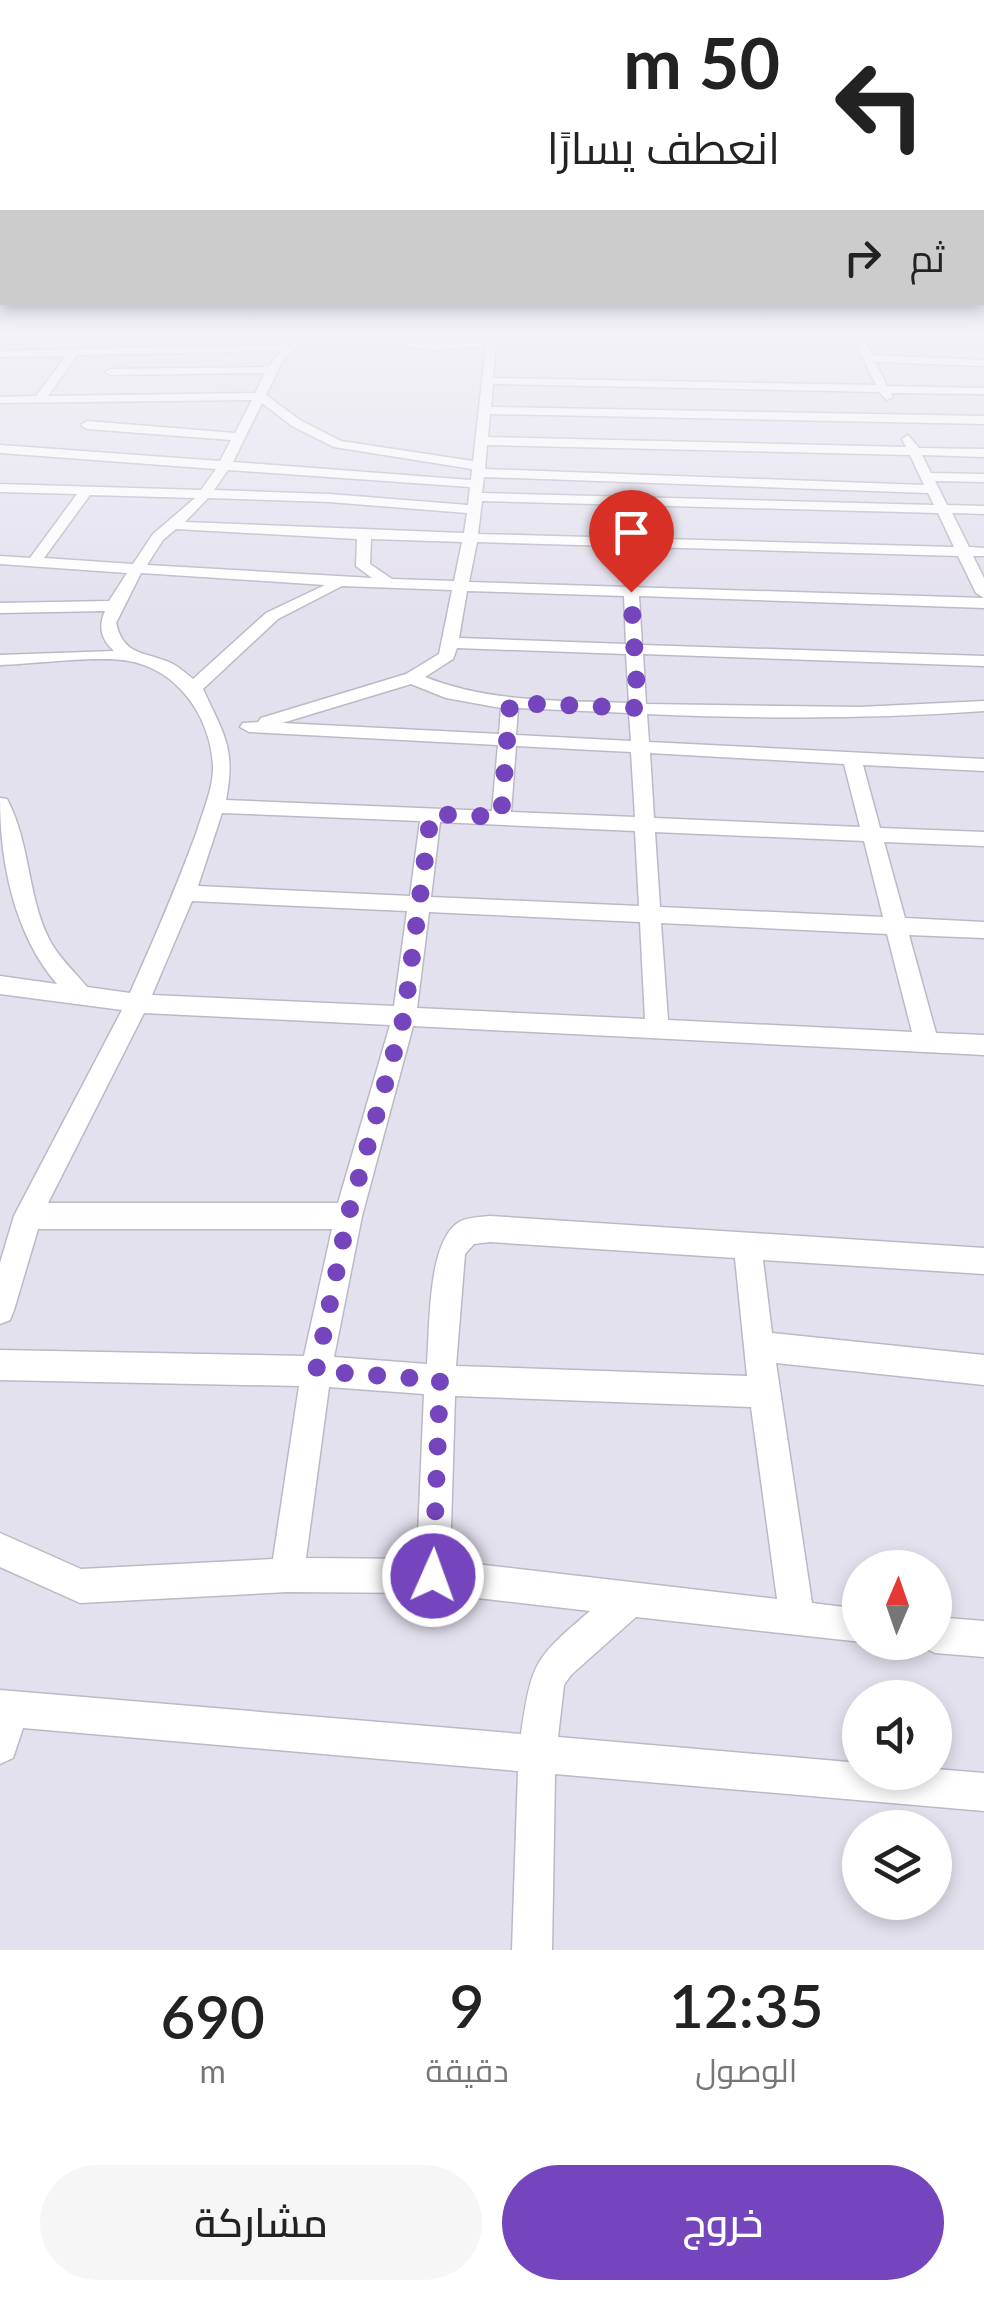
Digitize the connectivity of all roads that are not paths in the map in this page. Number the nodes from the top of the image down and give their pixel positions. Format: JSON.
{"nodes":[{"id":1,"x":85,"y":428,"type":"edge"},
{"id":2,"x":125,"y":428,"type":"edge"},
{"id":3,"x":244,"y":428,"type":"edge"},
{"id":4,"x":306,"y":428,"type":"edge"},
{"id":5,"x":485,"y":428,"type":"edge"},
{"id":6,"x":688,"y":428,"type":"edge"},
{"id":7,"x":902,"y":428,"type":"edge"},
{"id":8,"x":240,"y":437,"type":"junction"},
{"id":9,"x":483,"y":441,"type":"junction"},
{"id":10,"x":690,"y":445,"type":"junction"},
{"id":11,"x":0,"y":449,"type":"edge"},
{"id":12,"x":914,"y":451,"type":"junction"},
{"id":13,"x":71,"y":452,"type":"junction"},
{"id":14,"x":984,"y":453,"type":"edge"},
{"id":15,"x":226,"y":463,"type":"junction"},
{"id":16,"x":984,"y":478,"type":"edge"},
{"id":17,"x":694,"y":480,"type":"junction"},
{"id":18,"x":929,"y":483,"type":"junction"},
{"id":19,"x":477,"y":486,"type":"junction"},
{"id":20,"x":0,"y":488,"type":"edge"},
{"id":21,"x":86,"y":491,"type":"junction"},
{"id":22,"x":205,"y":493,"type":"junction"},
{"id":23,"x":696,"y":502,"type":"junction"},
{"id":24,"x":942,"y":509,"type":"junction"},
{"id":25,"x":984,"y":510,"type":"edge"},
{"id":26,"x":172,"y":525,"type":"junction"},
{"id":27,"x":364,"y":535,"type":"junction"},
{"id":28,"x":471,"y":536,"type":"junction"},
{"id":29,"x":963,"y":552,"type":"junction"},
{"id":30,"x":984,"y":552,"type":"edge"},
{"id":31,"x":0,"y":560,"type":"edge"},
{"id":32,"x":34,"y":561,"type":"junction"},
{"id":33,"x":138,"y":567,"type":"junction"},
{"id":34,"x":346,"y":582,"type":"junction"},
{"id":35,"x":394,"y":584,"type":"junction"},
{"id":36,"x":460,"y":587,"type":"junction"},
{"id":37,"x":631,"y":592,"type":"junction"},
{"id":38,"x":984,"y":592,"type":"edge"},
{"id":39,"x":984,"y":603,"type":"edge"},
{"id":40,"x":114,"y":606,"type":"junction"},
{"id":41,"x":0,"y":608,"type":"edge"},
{"id":42,"x":453,"y":643,"type":"junction"},
{"id":43,"x":634,"y":650,"type":"junction"},
{"id":44,"x":130,"y":655,"type":"junction"},
{"id":45,"x":0,"y":660,"type":"edge"},
{"id":46,"x":984,"y":660,"type":"edge"},
{"id":47,"x":412,"y":678,"type":"junction"},
{"id":48,"x":194,"y":688,"type":"junction"},
{"id":49,"x":510,"y":703,"type":"junction"},
{"id":50,"x":984,"y":706,"type":"edge"},
{"id":51,"x":638,"y":708,"type":"junction"},
{"id":52,"x":249,"y":728,"type":"junction"},
{"id":53,"x":216,"y":740,"type":"junction"},
{"id":54,"x":508,"y":741,"type":"junction"},
{"id":55,"x":642,"y":748,"type":"junction"},
{"id":56,"x":852,"y":758,"type":"junction"},
{"id":57,"x":984,"y":765,"type":"edge"},
{"id":58,"x":0,"y":804,"type":"edge"},
{"id":59,"x":216,"y":806,"type":"junction"},
{"id":60,"x":431,"y":814,"type":"junction"},
{"id":61,"x":501,"y":817,"type":"junction"},
{"id":62,"x":644,"y":823,"type":"junction"},
{"id":63,"x":871,"y":833,"type":"junction"},
{"id":64,"x":984,"y":839,"type":"edge"},
{"id":65,"x":185,"y":893,"type":"junction"},
{"id":66,"x":420,"y":903,"type":"junction"},
{"id":67,"x":649,"y":915,"type":"junction"},
{"id":68,"x":897,"y":925,"type":"junction"},
{"id":69,"x":984,"y":930,"type":"edge"},
{"id":70,"x":0,"y":985,"type":"edge"},
{"id":71,"x":78,"y":992,"type":"junction"},
{"id":72,"x":137,"y":1002,"type":"junction"},
{"id":73,"x":404,"y":1017,"type":"junction"},
{"id":74,"x":657,"y":1031,"type":"junction"},
{"id":75,"x":928,"y":1043,"type":"junction"},
{"id":76,"x":984,"y":1046,"type":"edge"},
{"id":77,"x":28,"y":1216,"type":"junction"},
{"id":78,"x":348,"y":1216,"type":"junction"},
{"id":79,"x":748,"y":1246,"type":"junction"},
{"id":80,"x":984,"y":1261,"type":"edge"},
{"id":81,"x":0,"y":1310,"type":"edge"},
{"id":82,"x":758,"y":1346,"type":"junction"},
{"id":83,"x":0,"y":1365,"type":"edge"},
{"id":84,"x":984,"y":1370,"type":"edge"},
{"id":85,"x":316,"y":1371,"type":"junction"},
{"id":86,"x":440,"y":1380,"type":"junction"},
{"id":87,"x":764,"y":1392,"type":"junction"},
{"id":88,"x":0,"y":1550,"type":"edge"},
{"id":89,"x":287,"y":1576,"type":"junction"},
{"id":90,"x":433,"y":1576,"type":"junction"},
{"id":91,"x":631,"y":1599,"type":"junction"},
{"id":92,"x":797,"y":1619,"type":"junction"},
{"id":93,"x":842,"y":1624,"type":"edge"},
{"id":94,"x":952,"y":1636,"type":"edge"},
{"id":95,"x":984,"y":1639,"type":"edge"},
{"id":96,"x":5,"y":1708,"type":"edge"},
{"id":97,"x":0,"y":1745,"type":"edge"},
{"id":98,"x":536,"y":1754,"type":"junction"},
{"id":99,"x":984,"y":1792,"type":"edge"},
{"id":100,"x":532,"y":1950,"type":"edge"}],
"edges":[{"from":1,"to":13,"type":"street"},
{"from":2,"to":8,"type":"street"},
{"from":3,"to":8,"type":"street"},
{"from":4,"to":19,"type":"street"},
{"from":5,"to":9,"type":"street"},
{"from":6,"to":10,"type":"street"},
{"from":7,"to":12,"type":"street"},
{"from":8,"to":15,"type":"street"},
{"from":9,"to":10,"type":"street"},
{"from":9,"to":19,"type":"street"},
{"from":10,"to":12,"type":"street"},
{"from":10,"to":17,"type":"street"},
{"from":11,"to":13,"type":"street"},
{"from":12,"to":14,"type":"street"},
{"from":12,"to":18,"type":"street"},
{"from":13,"to":15,"type":"street"},
{"from":15,"to":19,"type":"street"},
{"from":15,"to":22,"type":"street"},
{"from":16,"to":18,"type":"street"},
{"from":17,"to":18,"type":"street"},
{"from":17,"to":19,"type":"street"},
{"from":17,"to":23,"type":"street"},
{"from":18,"to":24,"type":"street"},
{"from":19,"to":22,"type":"street"},
{"from":19,"to":23,"type":"street"},
{"from":19,"to":28,"type":"street"},
{"from":20,"to":21,"type":"street"},
{"from":21,"to":22,"type":"street"},
{"from":21,"to":32,"type":"street"},
{"from":22,"to":26,"type":"street"},
{"from":23,"to":24,"type":"street"},
{"from":24,"to":25,"type":"street"},
{"from":24,"to":29,"type":"street"},
{"from":26,"to":27,"type":"street"},
{"from":26,"to":33,"type":"street"},
{"from":27,"to":28,"type":"street"},
{"from":27,"to":35,"type":"street"},
{"from":28,"to":29,"type":"street"},
{"from":28,"to":36,"type":"street"},
{"from":29,"to":30,"type":"street"},
{"from":29,"to":38,"type":"street"},
{"from":31,"to":32,"type":"street"},
{"from":32,"to":33,"type":"street"},
{"from":33,"to":34,"type":"street"},
{"from":33,"to":40,"type":"street"},
{"from":34,"to":35,"type":"street"},
{"from":34,"to":48,"type":"street"},
{"from":35,"to":36,"type":"street"},
{"from":36,"to":37,"type":"street"},
{"from":36,"to":42,"type":"street"},
{"from":37,"to":39,"type":"street"},
{"from":37,"to":43,"type":"street"},
{"from":40,"to":41,"type":"street"},
{"from":40,"to":44,"type":"street"},
{"from":42,"to":43,"type":"street"},
{"from":42,"to":47,"type":"street"},
{"from":43,"to":46,"type":"street"},
{"from":43,"to":51,"type":"street"},
{"from":44,"to":45,"type":"street"},
{"from":44,"to":48,"type":"street"},
{"from":47,"to":49,"type":"street"},
{"from":47,"to":52,"type":"street"},
{"from":48,"to":53,"type":"street"},
{"from":49,"to":51,"type":"street"},
{"from":49,"to":54,"type":"street"},
{"from":50,"to":51,"type":"street"},
{"from":51,"to":55,"type":"street"},
{"from":52,"to":53,"type":"street"},
{"from":52,"to":54,"type":"street"},
{"from":53,"to":59,"type":"street"},
{"from":54,"to":55,"type":"street"},
{"from":54,"to":61,"type":"street"},
{"from":55,"to":56,"type":"street"},
{"from":55,"to":62,"type":"street"},
{"from":56,"to":57,"type":"street"},
{"from":56,"to":63,"type":"street"},
{"from":58,"to":71,"type":"street"},
{"from":59,"to":60,"type":"street"},
{"from":59,"to":65,"type":"street"},
{"from":60,"to":61,"type":"street"},
{"from":60,"to":66,"type":"street"},
{"from":61,"to":62,"type":"street"},
{"from":62,"to":63,"type":"street"},
{"from":62,"to":67,"type":"street"},
{"from":63,"to":64,"type":"street"},
{"from":63,"to":68,"type":"street"},
{"from":65,"to":66,"type":"street"},
{"from":65,"to":72,"type":"street"},
{"from":66,"to":67,"type":"street"},
{"from":66,"to":73,"type":"street"},
{"from":67,"to":68,"type":"street"},
{"from":67,"to":74,"type":"street"},
{"from":68,"to":69,"type":"street"},
{"from":68,"to":75,"type":"street"},
{"from":70,"to":71,"type":"street"},
{"from":71,"to":72,"type":"street"},
{"from":72,"to":73,"type":"street"},
{"from":72,"to":77,"type":"street"},
{"from":73,"to":74,"type":"street"},
{"from":73,"to":78,"type":"street"},
{"from":74,"to":75,"type":"street"},
{"from":75,"to":76,"type":"street"},
{"from":77,"to":78,"type":"street"},
{"from":77,"to":81,"type":"street"},
{"from":78,"to":85,"type":"street"},
{"from":79,"to":80,"type":"street"},
{"from":79,"to":82,"type":"street"},
{"from":79,"to":86,"type":"street"},
{"from":82,"to":84,"type":"street"},
{"from":82,"to":87,"type":"street"},
{"from":83,"to":85,"type":"street"},
{"from":85,"to":86,"type":"street"},
{"from":85,"to":89,"type":"street"},
{"from":86,"to":87,"type":"street"},
{"from":86,"to":90,"type":"street"},
{"from":87,"to":92,"type":"street"},
{"from":88,"to":89,"type":"street"},
{"from":89,"to":90,"type":"street"},
{"from":90,"to":91,"type":"street"},
{"from":91,"to":92,"type":"street"},
{"from":91,"to":98,"type":"street"},
{"from":92,"to":93,"type":"street"},
{"from":94,"to":95,"type":"street"},
{"from":96,"to":97,"type":"street"},
{"from":96,"to":98,"type":"street"},
{"from":98,"to":99,"type":"street"},
{"from":98,"to":100,"type":"street"}]}
